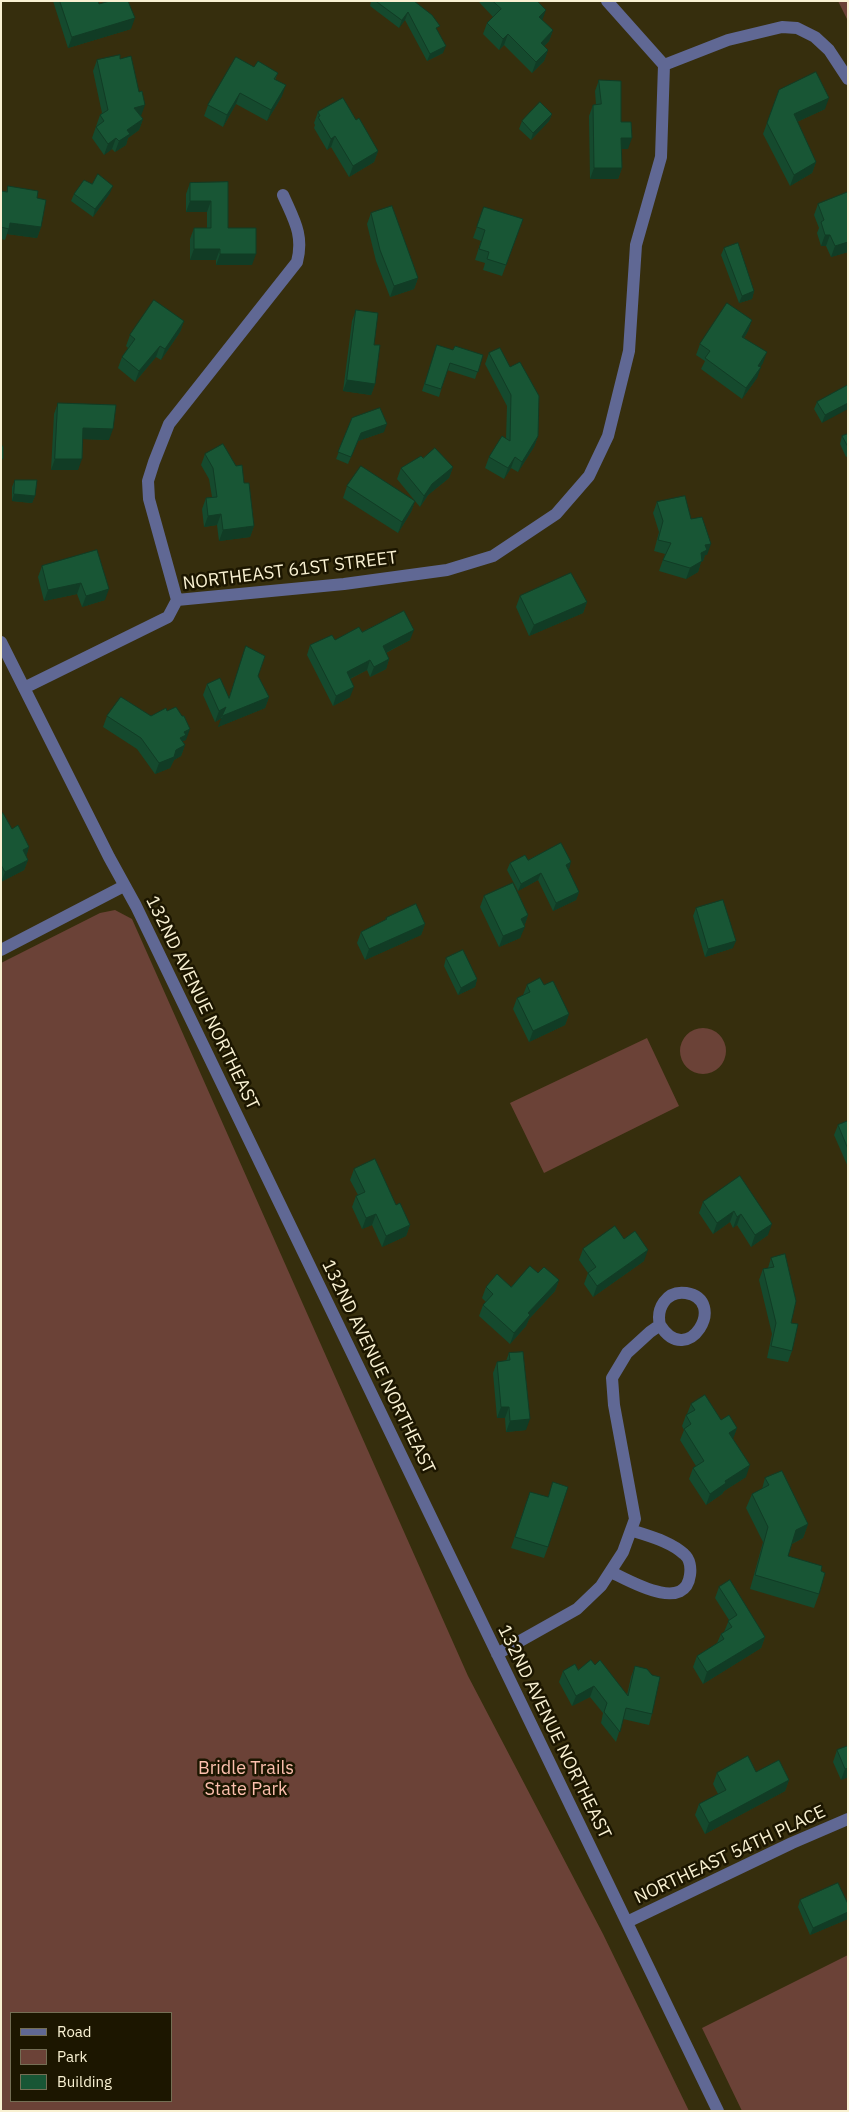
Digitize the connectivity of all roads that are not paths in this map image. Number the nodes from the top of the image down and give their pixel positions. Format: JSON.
{"nodes":[{"id":1,"x":607,"y":1,"type":"edge"},
{"id":2,"x":664,"y":65,"type":"junction"},
{"id":3,"x":848,"y":78,"type":"edge"},
{"id":4,"x":283,"y":196,"type":"dead end"},
{"id":5,"x":177,"y":600,"type":"junction"},
{"id":6,"x":1,"y":642,"type":"edge"},
{"id":7,"x":24,"y":688,"type":"junction"},
{"id":8,"x":124,"y":886,"type":"junction"},
{"id":9,"x":1,"y":950,"type":"edge"},
{"id":10,"x":660,"y":1325,"type":"dead end"},
{"id":11,"x":631,"y":1530,"type":"junction"},
{"id":12,"x":610,"y":1572,"type":"junction"},
{"id":13,"x":497,"y":1654,"type":"junction"},
{"id":14,"x":848,"y":1820,"type":"edge"},
{"id":15,"x":627,"y":1922,"type":"junction"},
{"id":16,"x":718,"y":2111,"type":"edge"}],
"edges":[{"from":1,"to":2,"type":"street"},
{"from":2,"to":3,"type":"street"},
{"from":2,"to":5,"type":"street","name":"NORTHEAST 61ST STREET"},
{"from":4,"to":5,"type":"street"},
{"from":5,"to":7,"type":"street","name":"NORTHEAST 61ST STREET"},
{"from":6,"to":7,"type":"street","name":"132ND AVENUE NORTHEAST"},
{"from":7,"to":8,"type":"street","name":"132ND AVENUE NORTHEAST"},
{"from":8,"to":9,"type":"street"},
{"from":8,"to":13,"type":"street","name":"132ND AVENUE NORTHEAST"},
{"from":10,"to":11,"type":"street"},
{"from":11,"to":12,"type":"street"},
{"from":11,"to":12,"type":"street"},
{"from":12,"to":13,"type":"street"},
{"from":13,"to":15,"type":"street","name":"132ND AVENUE NORTHEAST"},
{"from":14,"to":15,"type":"street","name":"NORTHEAST 54TH PLACE"},
{"from":15,"to":16,"type":"street","name":"132ND AVENUE NORTHEAST"}]}
